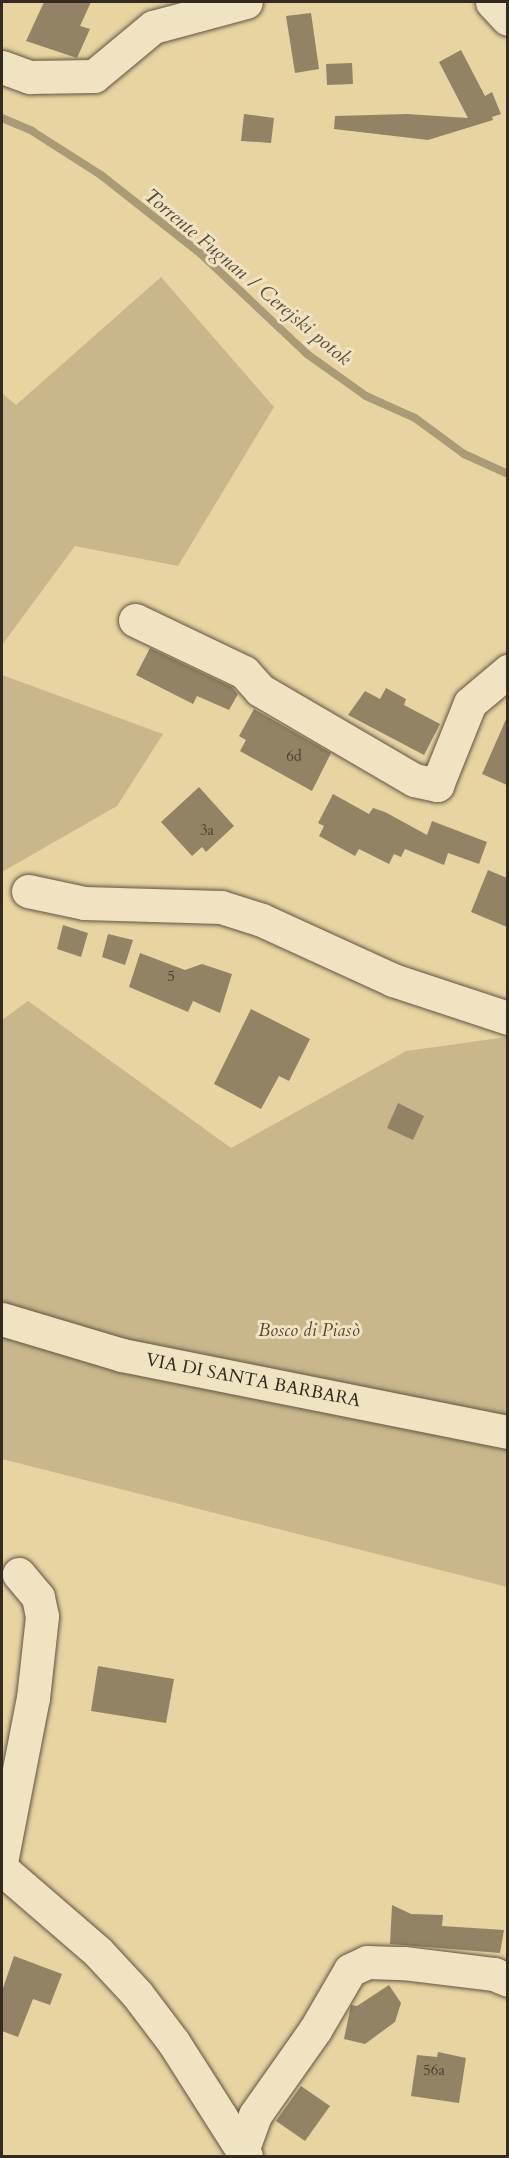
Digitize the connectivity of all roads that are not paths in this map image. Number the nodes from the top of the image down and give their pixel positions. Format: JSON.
{"nodes":[{"id":1,"x":246,"y":2,"type":"edge"},
{"id":2,"x":492,"y":2,"type":"edge"},
{"id":3,"x":507,"y":19,"type":"edge"},
{"id":4,"x":2,"y":67,"type":"edge"},
{"id":5,"x":135,"y":620,"type":"dead end"},
{"id":6,"x":507,"y":671,"type":"edge"},
{"id":7,"x":28,"y":891,"type":"dead end"},
{"id":8,"x":507,"y":1018,"type":"edge"},
{"id":9,"x":2,"y":1318,"type":"edge"},
{"id":10,"x":507,"y":1432,"type":"edge"},
{"id":11,"x":19,"y":1574,"type":"dead end"},
{"id":12,"x":2,"y":1857,"type":"edge"},
{"id":13,"x":2,"y":1869,"type":"edge"},
{"id":14,"x":507,"y":1980,"type":"edge"},
{"id":15,"x":244,"y":2154,"type":"edge"}],
"edges":[{"from":1,"to":4,"type":"street"},
{"from":2,"to":3,"type":"street"},
{"from":5,"to":6,"type":"street"},
{"from":7,"to":8,"type":"street"},
{"from":9,"to":10,"type":"street","name":"VIA DI SANTA BARBARA"},
{"from":11,"to":12,"type":"street"},
{"from":13,"to":15,"type":"street"},
{"from":14,"to":15,"type":"street"}]}
